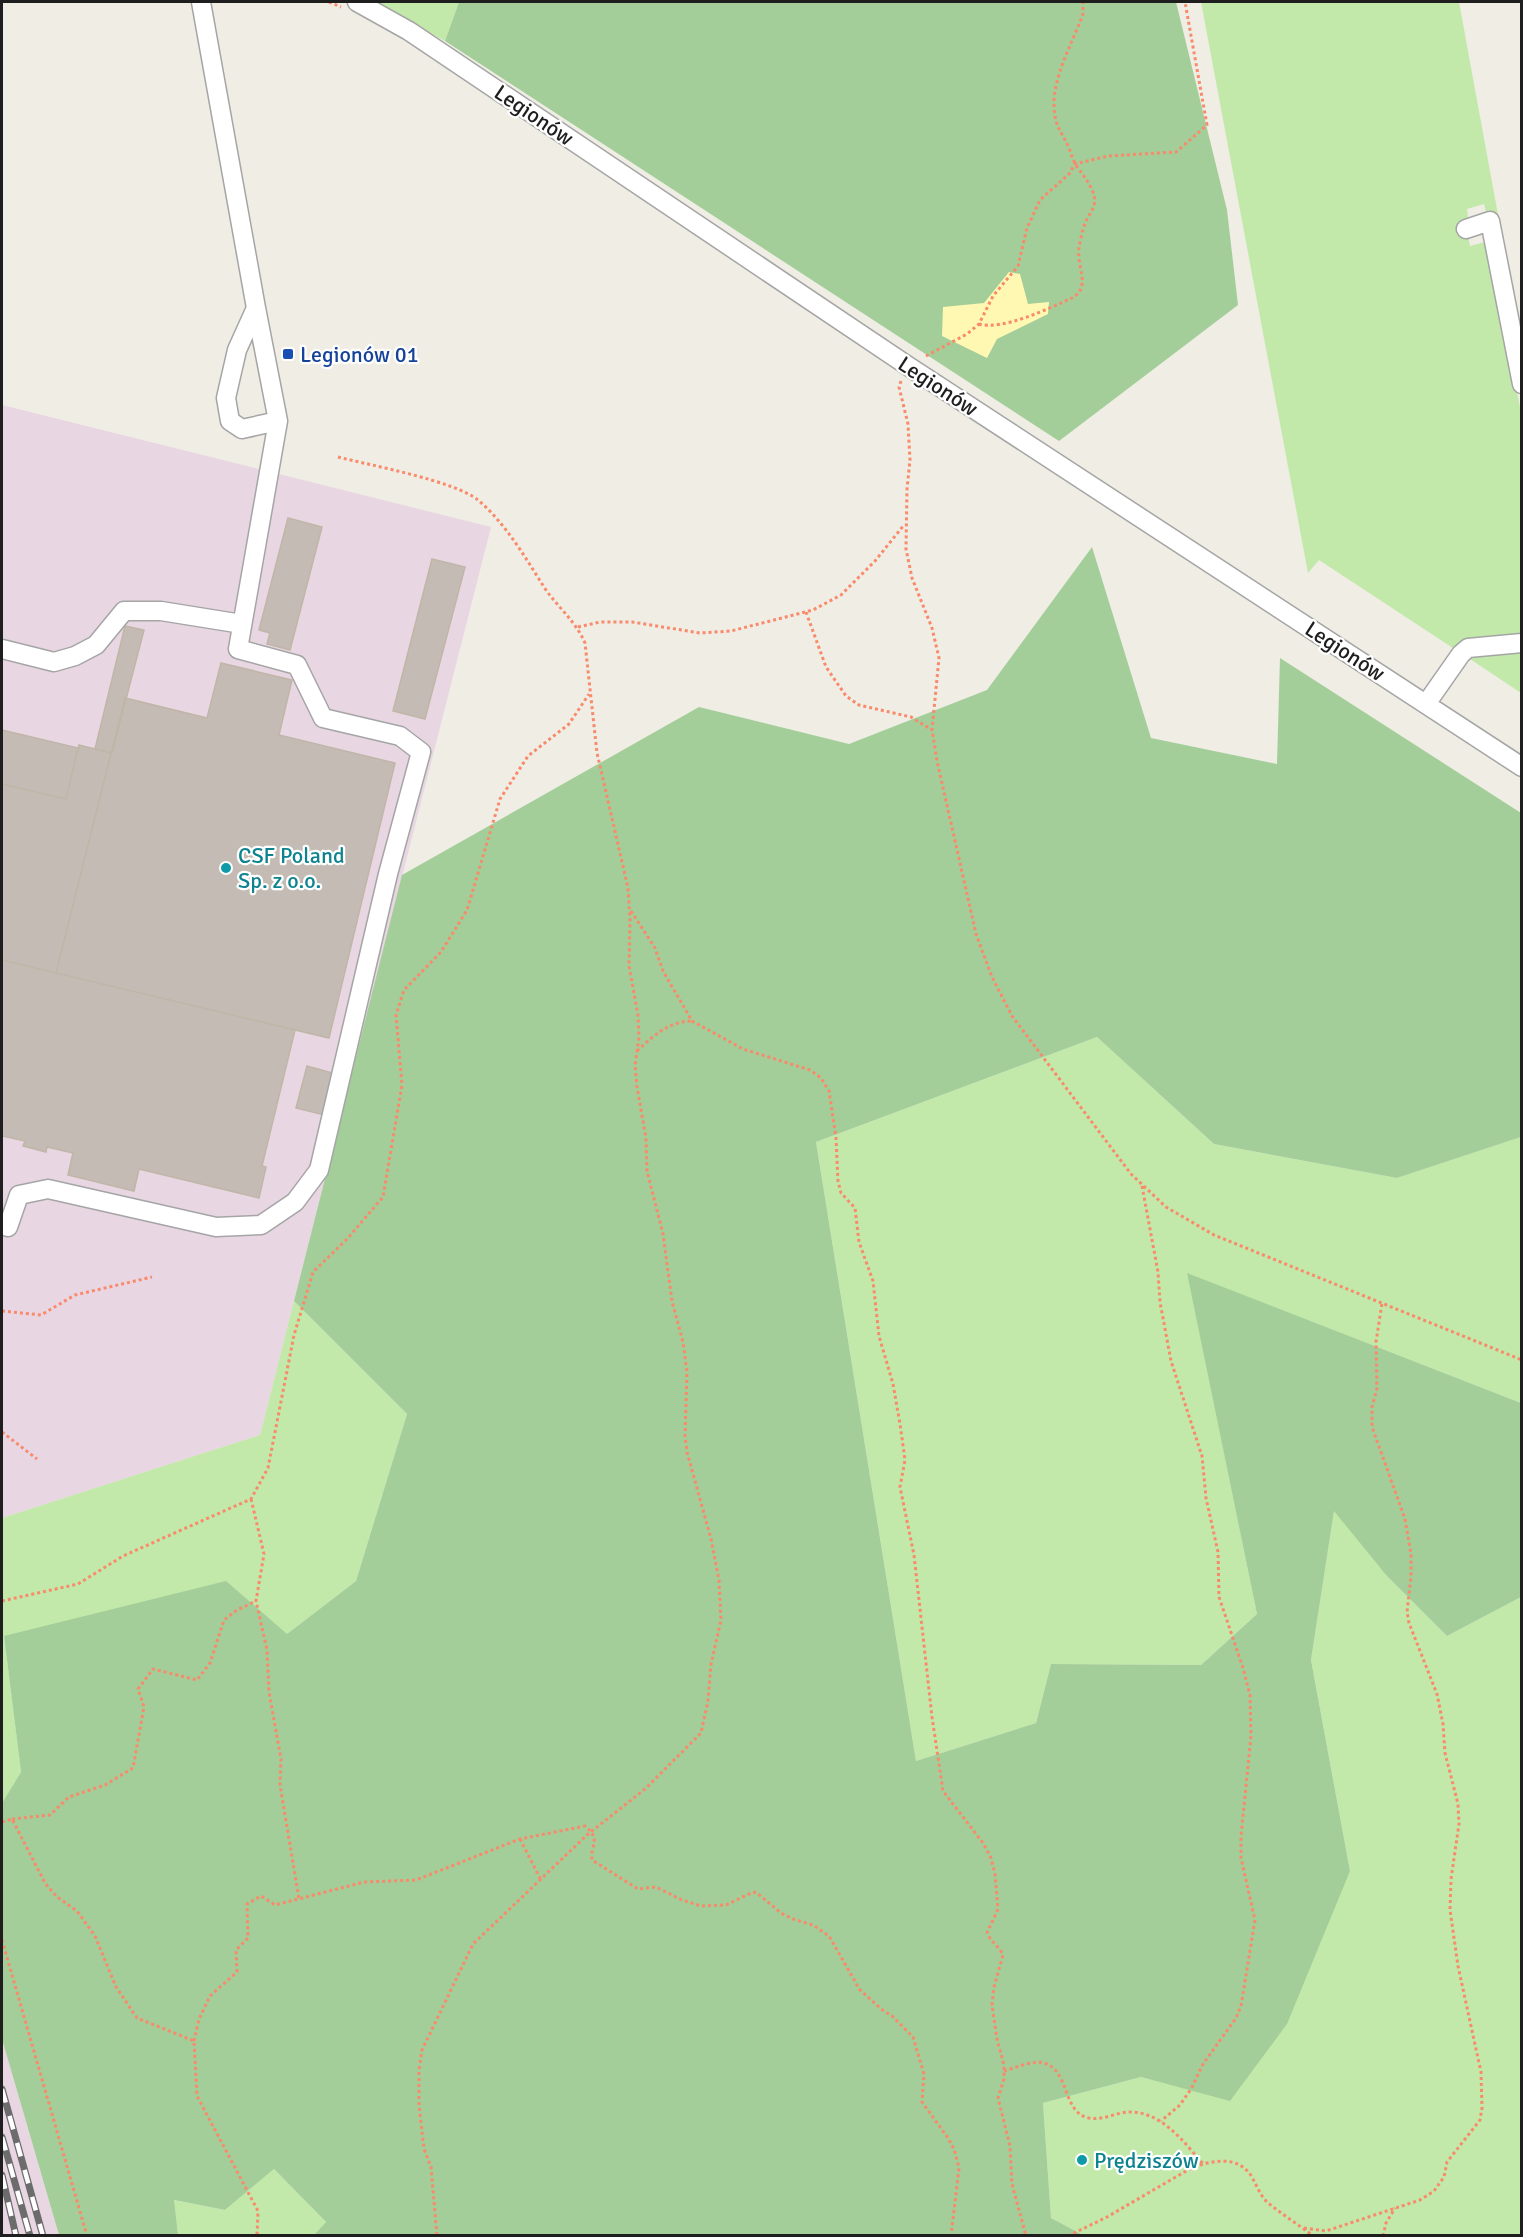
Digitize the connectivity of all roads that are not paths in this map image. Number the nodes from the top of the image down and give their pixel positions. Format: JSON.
{"nodes":[{"id":1,"x":201,"y":2,"type":"edge"},
{"id":2,"x":357,"y":2,"type":"edge"},
{"id":3,"x":1466,"y":229,"type":"dead end"},
{"id":4,"x":256,"y":308,"type":"junction"},
{"id":5,"x":1521,"y":384,"type":"edge"},
{"id":6,"x":278,"y":422,"type":"junction"},
{"id":7,"x":243,"y":624,"type":"junction"},
{"id":8,"x":1521,"y":643,"type":"edge"},
{"id":9,"x":2,"y":649,"type":"edge"},
{"id":10,"x":1426,"y":704,"type":"junction"},
{"id":11,"x":1521,"y":767,"type":"edge"},
{"id":12,"x":2,"y":1226,"type":"edge"}],
"edges":[{"from":1,"to":4,"type":"street"},
{"from":2,"to":10,"type":"street","name":"Legionów"},
{"from":3,"to":5,"type":"street"},
{"from":4,"to":6,"type":"street"},
{"from":4,"to":6,"type":"street"},
{"from":6,"to":7,"type":"street"},
{"from":7,"to":9,"type":"street"},
{"from":7,"to":12,"type":"street"},
{"from":8,"to":10,"type":"street"},
{"from":10,"to":11,"type":"street","name":"Legionów"}]}
